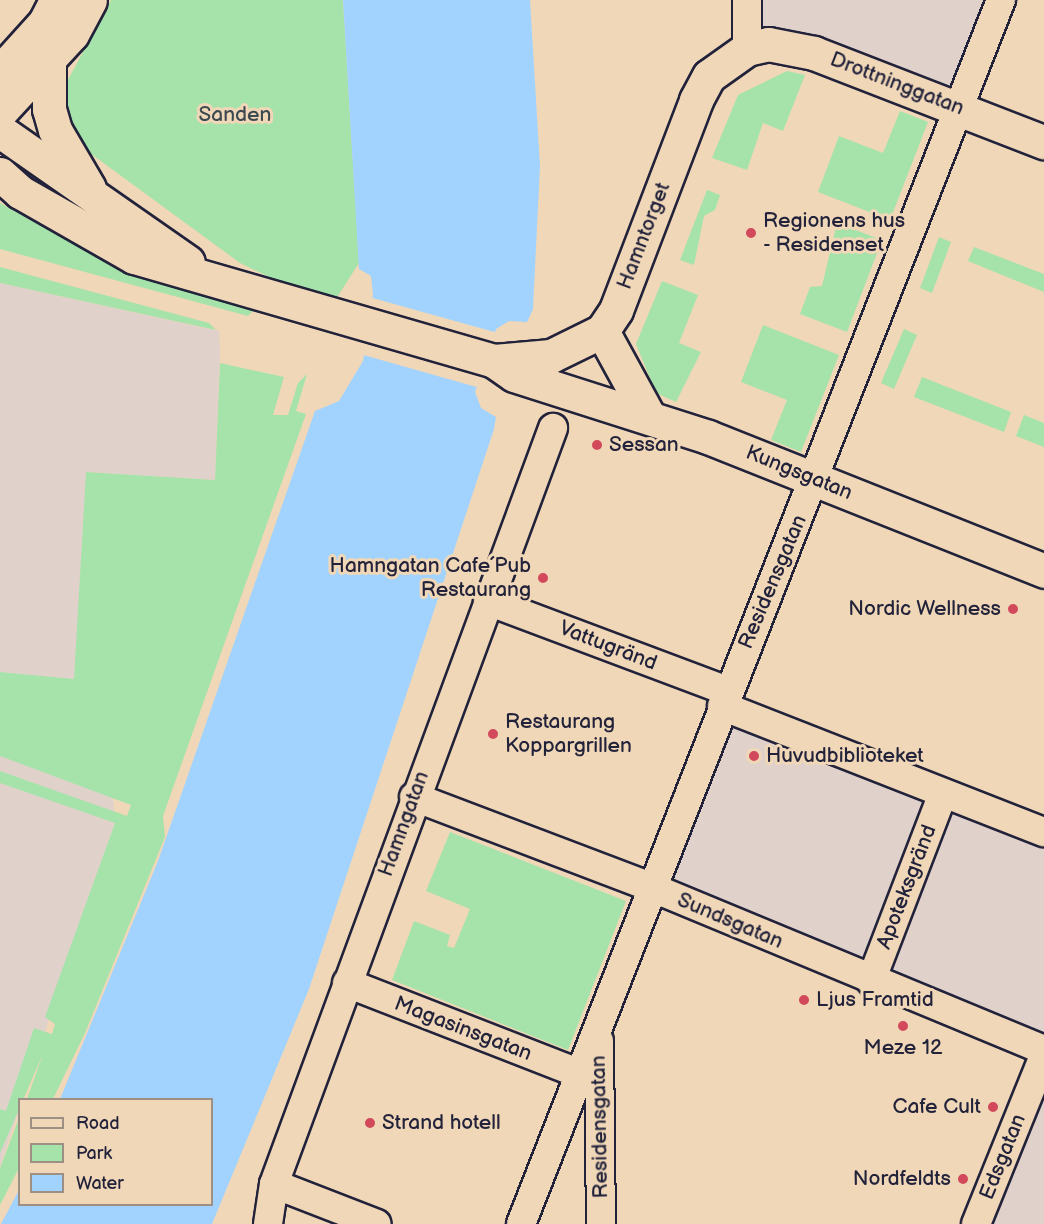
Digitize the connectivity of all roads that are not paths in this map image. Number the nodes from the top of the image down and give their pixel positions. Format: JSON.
{"nodes":[{"id":1,"x":56,"y":0,"type":"edge"},
{"id":2,"x":90,"y":0,"type":"edge"},
{"id":3,"x":747,"y":0,"type":"edge"},
{"id":4,"x":1001,"y":0,"type":"edge"},
{"id":5,"x":747,"y":49,"type":"junction"},
{"id":6,"x":49,"y":62,"type":"junction"},
{"id":7,"x":0,"y":72,"type":"edge"},
{"id":8,"x":961,"y":108,"type":"junction"},
{"id":9,"x":0,"y":111,"type":"edge"},
{"id":10,"x":0,"y":131,"type":"edge"},
{"id":11,"x":1044,"y":142,"type":"edge"},
{"id":12,"x":7,"y":184,"type":"edge"},
{"id":13,"x":96,"y":200,"type":"junction"},
{"id":14,"x":209,"y":276,"type":"junction"},
{"id":15,"x":602,"y":331,"type":"junction"},
{"id":16,"x":494,"y":361,"type":"junction"},
{"id":17,"x":648,"y":415,"type":"junction"},
{"id":18,"x":553,"y":428,"type":"dead end"},
{"id":19,"x":815,"y":479,"type":"junction"},
{"id":20,"x":1044,"y":571,"type":"edge"},
{"id":21,"x":488,"y":601,"type":"junction"},
{"id":22,"x":725,"y":699,"type":"junction"},
{"id":23,"x":943,"y":792,"type":"junction"},
{"id":24,"x":414,"y":797,"type":"junction"},
{"id":25,"x":1044,"y":832,"type":"edge"},
{"id":26,"x":652,"y":888,"type":"junction"},
{"id":27,"x":871,"y":981,"type":"junction"},
{"id":28,"x":347,"y":983,"type":"junction"},
{"id":29,"x":599,"y":1030,"type":"junction"},
{"id":30,"x":1044,"y":1050,"type":"edge"},
{"id":31,"x":1044,"y":1056,"type":"edge"},
{"id":32,"x":580,"y":1074,"type":"junction"},
{"id":33,"x":274,"y":1184,"type":"junction"},
{"id":34,"x":268,"y":1224,"type":"edge"},
{"id":35,"x":377,"y":1224,"type":"edge"},
{"id":36,"x":521,"y":1224,"type":"edge"},
{"id":37,"x":601,"y":1224,"type":"edge"},
{"id":38,"x":976,"y":1224,"type":"edge"}],
"edges":[{"from":1,"to":7,"type":"street"},
{"from":2,"to":6,"type":"street"},
{"from":3,"to":5,"type":"street"},
{"from":4,"to":8,"type":"street","name":"Residensgatan"},
{"from":5,"to":8,"type":"street","name":"Drottninggatan"},
{"from":5,"to":15,"type":"street","name":"Hamntorget"},
{"from":6,"to":9,"type":"street"},
{"from":6,"to":13,"type":"street"},
{"from":8,"to":11,"type":"street","name":"Drottninggatan"},
{"from":8,"to":19,"type":"street","name":"Residensgatan"},
{"from":10,"to":13,"type":"street"},
{"from":12,"to":14,"type":"street"},
{"from":13,"to":14,"type":"street"},
{"from":14,"to":16,"type":"street"},
{"from":15,"to":16,"type":"street"},
{"from":15,"to":17,"type":"street"},
{"from":16,"to":17,"type":"street","name":"Kungsgatan"},
{"from":17,"to":19,"type":"street","name":"Kungsgatan"},
{"from":18,"to":21,"type":"street","name":"Hamngatan"},
{"from":19,"to":20,"type":"street","name":"Kungsgatan"},
{"from":19,"to":22,"type":"street","name":"Residensgatan"},
{"from":21,"to":22,"type":"street","name":"Vattugränd"},
{"from":21,"to":24,"type":"street","name":"Hamngatan"},
{"from":22,"to":23,"type":"street","name":"Vattugränd"},
{"from":22,"to":26,"type":"street","name":"Residensgatan"},
{"from":23,"to":25,"type":"street","name":"Vattugränd"},
{"from":23,"to":27,"type":"street","name":"Apoteksgränd"},
{"from":24,"to":26,"type":"street","name":"Sundsgatan"},
{"from":24,"to":28,"type":"street","name":"Hamngatan"},
{"from":26,"to":27,"type":"street","name":"Sundsgatan"},
{"from":26,"to":29,"type":"street","name":"Residensgatan"},
{"from":27,"to":30,"type":"street","name":"Sundsgatan"},
{"from":28,"to":32,"type":"street","name":"Magasinsgatan"},
{"from":28,"to":33,"type":"street","name":"Hamngatan"},
{"from":29,"to":32,"type":"street","name":"Residensgatan"},
{"from":29,"to":37,"type":"street","name":"Residensgatan"},
{"from":31,"to":38,"type":"street","name":"Edsgatan"},
{"from":32,"to":36,"type":"street","name":"Residensgatan"},
{"from":33,"to":34,"type":"street","name":"Hamngatan"},
{"from":33,"to":35,"type":"street"}]}
